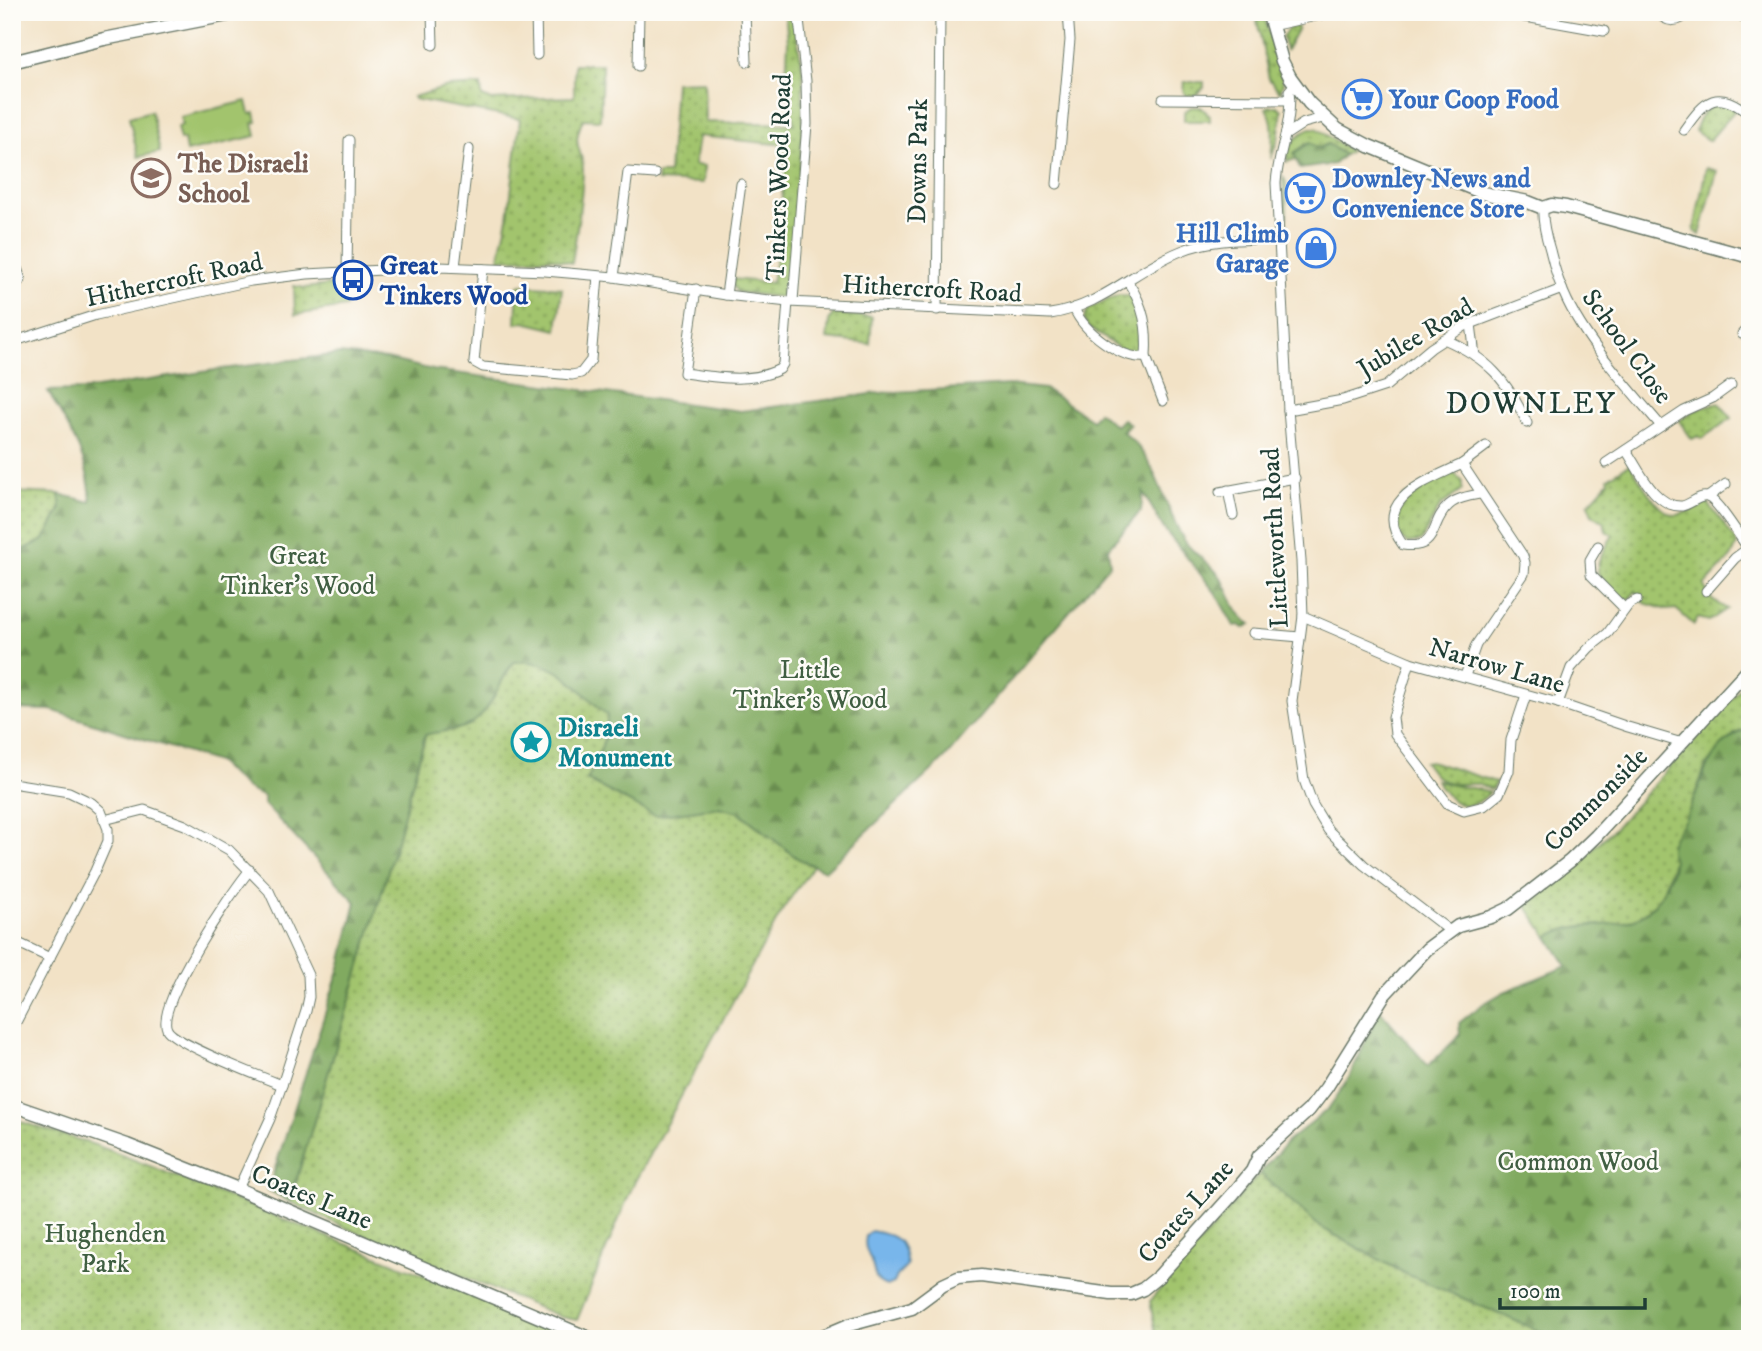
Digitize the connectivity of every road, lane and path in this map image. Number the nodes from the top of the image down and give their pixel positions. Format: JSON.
{"nodes":[{"id":1,"x":243,"y":12,"type":"edge"},
{"id":2,"x":432,"y":12,"type":"edge"},
{"id":3,"x":536,"y":12,"type":"edge"},
{"id":4,"x":639,"y":12,"type":"edge"},
{"id":5,"x":746,"y":12,"type":"edge"},
{"id":6,"x":798,"y":12,"type":"edge"},
{"id":7,"x":940,"y":12,"type":"edge"},
{"id":8,"x":1068,"y":12,"type":"edge"},
{"id":9,"x":1268,"y":12,"type":"edge"},
{"id":10,"x":1334,"y":12,"type":"edge"},
{"id":11,"x":1497,"y":12,"type":"edge"},
{"id":12,"x":1658,"y":12,"type":"edge"},
{"id":13,"x":1688,"y":12,"type":"edge"},
{"id":14,"x":1736,"y":12,"type":"edge"},
{"id":15,"x":1750,"y":22,"type":"edge"},
{"id":16,"x":1271,"y":26,"type":"junction"},
{"id":17,"x":1604,"y":31,"type":"dead end"},
{"id":18,"x":433,"y":45,"type":"dead end"},
{"id":19,"x":537,"y":55,"type":"dead end"},
{"id":20,"x":12,"y":62,"type":"edge"},
{"id":21,"x":747,"y":62,"type":"dead end"},
{"id":22,"x":638,"y":66,"type":"dead end"},
{"id":23,"x":1295,"y":84,"type":"junction"},
{"id":24,"x":1163,"y":99,"type":"dead end"},
{"id":25,"x":1290,"y":100,"type":"junction"},
{"id":26,"x":1750,"y":115,"type":"edge"},
{"id":27,"x":1323,"y":118,"type":"junction"},
{"id":28,"x":1684,"y":130,"type":"dead end"},
{"id":29,"x":1286,"y":134,"type":"junction"},
{"id":30,"x":349,"y":140,"type":"dead end"},
{"id":31,"x":470,"y":149,"type":"dead end"},
{"id":32,"x":654,"y":174,"type":"dead end"},
{"id":33,"x":741,"y":184,"type":"dead end"},
{"id":34,"x":1057,"y":184,"type":"dead end"},
{"id":35,"x":1543,"y":208,"type":"junction"},
{"id":36,"x":1278,"y":239,"type":"junction"},
{"id":37,"x":12,"y":253,"type":"edge"},
{"id":38,"x":1750,"y":257,"type":"edge"},
{"id":39,"x":455,"y":267,"type":"junction"},
{"id":40,"x":483,"y":268,"type":"junction"},
{"id":41,"x":347,"y":273,"type":"junction"},
{"id":42,"x":598,"y":276,"type":"junction"},
{"id":43,"x":614,"y":277,"type":"junction"},
{"id":44,"x":1128,"y":282,"type":"junction"},
{"id":45,"x":12,"y":284,"type":"edge"},
{"id":46,"x":696,"y":289,"type":"junction"},
{"id":47,"x":1562,"y":289,"type":"junction"},
{"id":48,"x":726,"y":295,"type":"junction"},
{"id":49,"x":791,"y":302,"type":"junction"},
{"id":50,"x":1074,"y":308,"type":"junction"},
{"id":51,"x":937,"y":310,"type":"junction"},
{"id":52,"x":1471,"y":324,"type":"junction"},
{"id":53,"x":1444,"y":339,"type":"junction"},
{"id":54,"x":12,"y":342,"type":"edge"},
{"id":55,"x":1475,"y":356,"type":"junction"},
{"id":56,"x":1146,"y":357,"type":"junction"},
{"id":57,"x":1731,"y":385,"type":"dead end"},
{"id":58,"x":1163,"y":401,"type":"dead end"},
{"id":59,"x":1288,"y":410,"type":"junction"},
{"id":60,"x":1527,"y":423,"type":"dead end"},
{"id":61,"x":1661,"y":426,"type":"junction"},
{"id":62,"x":1486,"y":446,"type":"dead end"},
{"id":63,"x":1626,"y":450,"type":"junction"},
{"id":64,"x":1606,"y":463,"type":"dead end"},
{"id":65,"x":1462,"y":464,"type":"junction"},
{"id":66,"x":1295,"y":478,"type":"junction"},
{"id":67,"x":1726,"y":484,"type":"dead end"},
{"id":68,"x":1480,"y":494,"type":"junction"},
{"id":69,"x":1708,"y":496,"type":"junction"},
{"id":70,"x":1233,"y":515,"type":"dead end"},
{"id":71,"x":1598,"y":546,"type":"dead end"},
{"id":72,"x":1749,"y":548,"type":"edge"},
{"id":73,"x":1706,"y":591,"type":"dead end"},
{"id":74,"x":1637,"y":600,"type":"dead end"},
{"id":75,"x":1625,"y":609,"type":"junction"},
{"id":76,"x":1303,"y":616,"type":"junction"},
{"id":77,"x":1253,"y":633,"type":"dead end"},
{"id":78,"x":1300,"y":637,"type":"junction"},
{"id":79,"x":1410,"y":662,"type":"junction"},
{"id":80,"x":1750,"y":668,"type":"edge"},
{"id":81,"x":1465,"y":676,"type":"junction"},
{"id":82,"x":1526,"y":695,"type":"junction"},
{"id":83,"x":1558,"y":703,"type":"junction"},
{"id":84,"x":1682,"y":743,"type":"junction"},
{"id":85,"x":12,"y":783,"type":"edge"},
{"id":86,"x":104,"y":820,"type":"junction"},
{"id":87,"x":250,"y":870,"type":"junction"},
{"id":88,"x":1450,"y":931,"type":"junction"},
{"id":89,"x":12,"y":940,"type":"edge"},
{"id":90,"x":50,"y":958,"type":"junction"},
{"id":91,"x":12,"y":1030,"type":"edge"},
{"id":92,"x":282,"y":1084,"type":"junction"},
{"id":93,"x":12,"y":1105,"type":"edge"},
{"id":94,"x":238,"y":1189,"type":"junction"},
{"id":95,"x":591,"y":1339,"type":"edge"},
{"id":96,"x":816,"y":1339,"type":"edge"}],
"edges":[{"from":1,"to":20,"type":"street"},
{"from":2,"to":18,"type":"street"},
{"from":3,"to":19,"type":"street"},
{"from":4,"to":22,"type":"street"},
{"from":5,"to":21,"type":"street"},
{"from":6,"to":49,"type":"street","name":"Tinkers Wood Road"},
{"from":7,"to":51,"type":"street","name":"Downs Park"},
{"from":8,"to":34,"type":"street"},
{"from":9,"to":16,"type":"street"},
{"from":10,"to":16,"type":"street"},
{"from":11,"to":17,"type":"street"},
{"from":12,"to":13,"type":"street"},
{"from":14,"to":15,"type":"street"},
{"from":16,"to":23,"type":"street"},
{"from":23,"to":25,"type":"street","name":"Littleworth Road"},
{"from":23,"to":27,"type":"street"},
{"from":24,"to":25,"type":"street"},
{"from":25,"to":29,"type":"street","name":"Littleworth Road"},
{"from":26,"to":28,"type":"street"},
{"from":27,"to":29,"type":"street"},
{"from":27,"to":35,"type":"street"},
{"from":29,"to":36,"type":"street","name":"Littleworth Road"},
{"from":30,"to":41,"type":"street"},
{"from":31,"to":39,"type":"street"},
{"from":32,"to":43,"type":"street"},
{"from":33,"to":48,"type":"street"},
{"from":35,"to":38,"type":"street"},
{"from":35,"to":47,"type":"street","name":"School Close"},
{"from":36,"to":44,"type":"street","name":"Hithercroft Road"},
{"from":36,"to":59,"type":"street","name":"Littleworth Road"},
{"from":37,"to":45,"type":"street"},
{"from":39,"to":40,"type":"street","name":"Hithercroft Road"},
{"from":39,"to":41,"type":"street","name":"Hithercroft Road"},
{"from":40,"to":42,"type":"street","name":"Hithercroft Road"},
{"from":40,"to":42,"type":"street"},
{"from":41,"to":54,"type":"street","name":"Hithercroft Road"},
{"from":42,"to":43,"type":"street","name":"Hithercroft Road"},
{"from":43,"to":46,"type":"street","name":"Hithercroft Road"},
{"from":44,"to":50,"type":"street","name":"Hithercroft Road"},
{"from":44,"to":56,"type":"street"},
{"from":46,"to":48,"type":"street","name":"Hithercroft Road"},
{"from":46,"to":49,"type":"street"},
{"from":47,"to":52,"type":"street","name":"Jubilee Road"},
{"from":47,"to":61,"type":"street","name":"School Close"},
{"from":48,"to":49,"type":"street","name":"Hithercroft Road"},
{"from":49,"to":51,"type":"street","name":"Hithercroft Road"},
{"from":50,"to":51,"type":"street","name":"Hithercroft Road"},
{"from":50,"to":56,"type":"street"},
{"from":52,"to":53,"type":"street","name":"Jubilee Road"},
{"from":52,"to":55,"type":"street"},
{"from":53,"to":55,"type":"street"},
{"from":53,"to":59,"type":"street","name":"Jubilee Road"},
{"from":55,"to":60,"type":"street"},
{"from":56,"to":58,"type":"street"},
{"from":57,"to":61,"type":"street"},
{"from":59,"to":66,"type":"street","name":"Littleworth Road"},
{"from":61,"to":63,"type":"street"},
{"from":62,"to":65,"type":"street"},
{"from":63,"to":64,"type":"street"},
{"from":63,"to":69,"type":"street"},
{"from":65,"to":68,"type":"street"},
{"from":65,"to":68,"type":"street"},
{"from":66,"to":70,"type":"street"},
{"from":66,"to":76,"type":"street","name":"Littleworth Road"},
{"from":67,"to":69,"type":"street"},
{"from":68,"to":81,"type":"street"},
{"from":69,"to":72,"type":"street"},
{"from":71,"to":75,"type":"street"},
{"from":72,"to":73,"type":"street"},
{"from":74,"to":75,"type":"street"},
{"from":75,"to":83,"type":"street"},
{"from":76,"to":78,"type":"street","name":"Littleworth Road"},
{"from":76,"to":79,"type":"street","name":"Narrow Lane"},
{"from":77,"to":78,"type":"street"},
{"from":78,"to":88,"type":"street","name":"Littleworth Road"},
{"from":79,"to":81,"type":"street","name":"Narrow Lane"},
{"from":79,"to":82,"type":"street"},
{"from":80,"to":84,"type":"street","name":"Commonside"},
{"from":81,"to":82,"type":"street","name":"Narrow Lane"},
{"from":82,"to":83,"type":"street","name":"Narrow Lane"},
{"from":83,"to":84,"type":"street","name":"Narrow Lane"},
{"from":84,"to":88,"type":"street","name":"Commonside"},
{"from":85,"to":86,"type":"street"},
{"from":86,"to":87,"type":"street"},
{"from":86,"to":90,"type":"street"},
{"from":87,"to":92,"type":"street"},
{"from":87,"to":92,"type":"street"},
{"from":88,"to":96,"type":"street","name":"Coates Lane"},
{"from":89,"to":90,"type":"street"},
{"from":90,"to":91,"type":"street"},
{"from":92,"to":94,"type":"street"},
{"from":93,"to":94,"type":"street","name":"Coates Lane"},
{"from":94,"to":95,"type":"street","name":"Coates Lane"}]}
